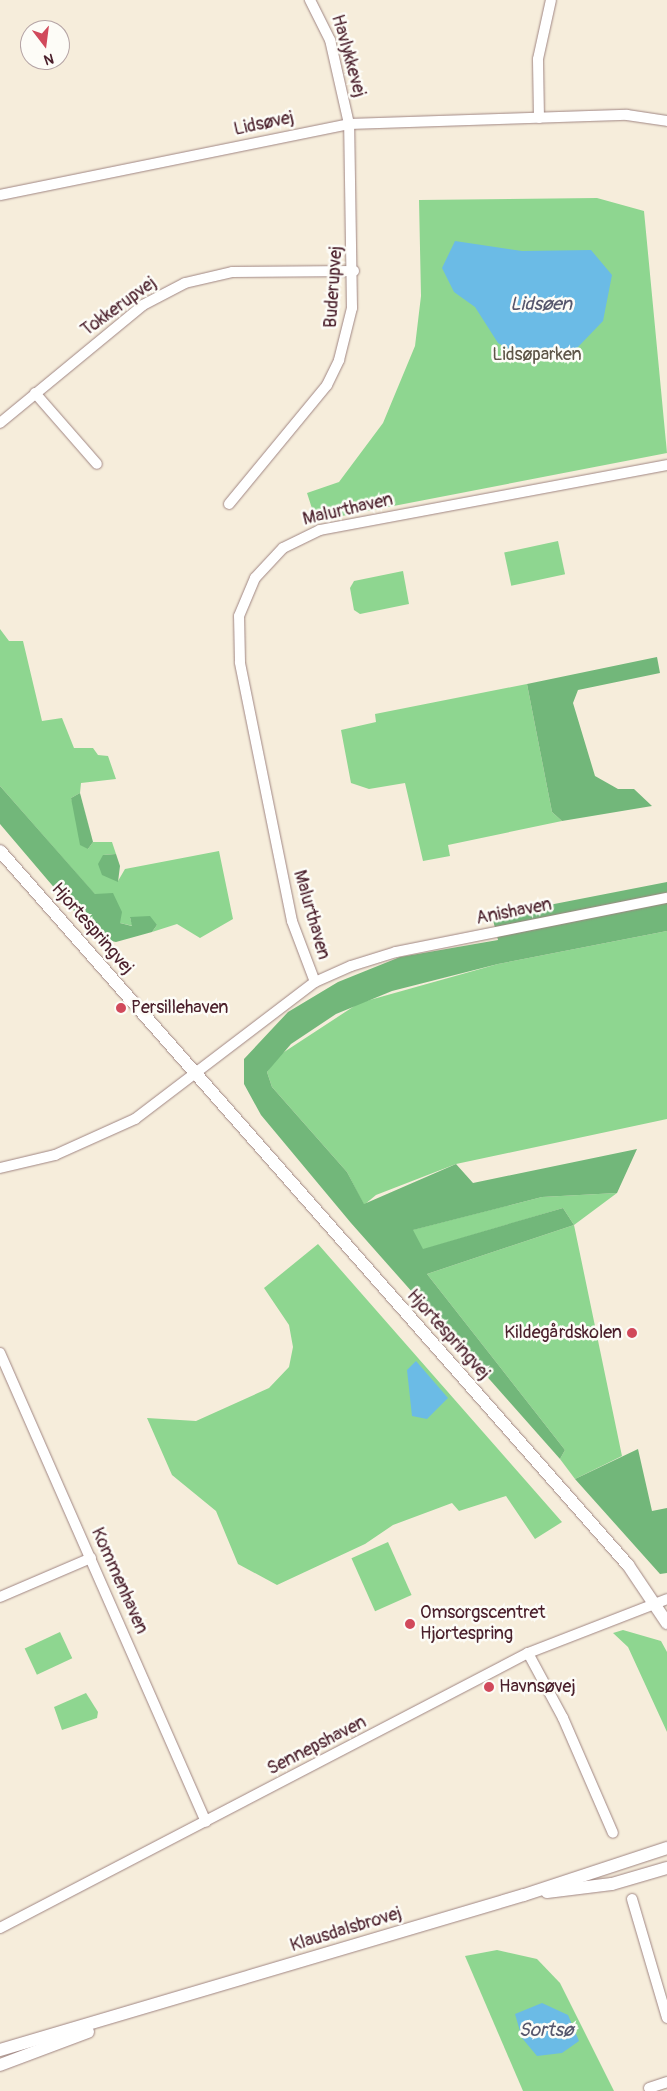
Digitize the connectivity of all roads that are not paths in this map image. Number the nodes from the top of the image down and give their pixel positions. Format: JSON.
{"nodes":[{"id":1,"x":310,"y":0,"type":"edge"},
{"id":2,"x":551,"y":0,"type":"edge"},
{"id":3,"x":539,"y":118,"type":"junction"},
{"id":4,"x":667,"y":121,"type":"edge"},
{"id":5,"x":350,"y":124,"type":"junction"},
{"id":6,"x":0,"y":195,"type":"edge"},
{"id":7,"x":354,"y":271,"type":"junction"},
{"id":8,"x":35,"y":392,"type":"junction"},
{"id":9,"x":0,"y":423,"type":"edge"},
{"id":10,"x":97,"y":464,"type":"dead end"},
{"id":11,"x":667,"y":465,"type":"edge"},
{"id":12,"x":229,"y":504,"type":"dead end"},
{"id":13,"x":3,"y":858,"type":"edge"},
{"id":14,"x":667,"y":898,"type":"edge"},
{"id":15,"x":368,"y":961,"type":"joint"},
{"id":16,"x":315,"y":982,"type":"junction"},
{"id":17,"x":195,"y":1076,"type":"junction"},
{"id":18,"x":0,"y":1168,"type":"edge"},
{"id":19,"x":0,"y":1353,"type":"edge"},
{"id":20,"x":91,"y":1558,"type":"junction"},
{"id":21,"x":0,"y":1597,"type":"edge"},
{"id":22,"x":667,"y":1599,"type":"edge"},
{"id":23,"x":654,"y":1602,"type":"junction"},
{"id":24,"x":667,"y":1622,"type":"edge"},
{"id":25,"x":528,"y":1653,"type":"junction"},
{"id":26,"x":206,"y":1822,"type":"junction"},
{"id":27,"x":613,"y":1833,"type":"dead end"},
{"id":28,"x":667,"y":1848,"type":"edge"},
{"id":29,"x":667,"y":1868,"type":"edge"},
{"id":30,"x":524,"y":1895,"type":"junction"},
{"id":31,"x":632,"y":1899,"type":"dead end"},
{"id":32,"x":0,"y":1928,"type":"edge"},
{"id":33,"x":177,"y":1999,"type":"junction"},
{"id":34,"x":667,"y":2018,"type":"edge"},
{"id":35,"x":0,"y":2050,"type":"edge"},
{"id":36,"x":0,"y":2065,"type":"edge"},
{"id":37,"x":667,"y":2082,"type":"edge"},
{"id":38,"x":649,"y":2088,"type":"dead end"}],
"edges":[{"from":1,"to":5,"type":"street","name":"Havlykkevej"},
{"from":2,"to":3,"type":"street"},
{"from":3,"to":4,"type":"street","name":"Lidsøvej"},
{"from":3,"to":5,"type":"street","name":"Lidsøvej"},
{"from":5,"to":6,"type":"street","name":"Lidsøvej"},
{"from":5,"to":7,"type":"street","name":"Buderupvej"},
{"from":7,"to":8,"type":"street","name":"Tokkerupvej"},
{"from":7,"to":12,"type":"street","name":"Buderupvej"},
{"from":8,"to":9,"type":"street","name":"Tokkerupvej"},
{"from":8,"to":10,"type":"street"},
{"from":11,"to":16,"type":"street","name":"Malurthaven"},
{"from":13,"to":17,"type":"street","name":"Hjortespringvej"},
{"from":14,"to":15,"type":"street","name":"Anishaven"},
{"from":15,"to":16,"type":"street","name":"Malurthaven"},
{"from":16,"to":17,"type":"street","name":"Malurthaven"},
{"from":17,"to":18,"type":"street"},
{"from":17,"to":23,"type":"street","name":"Hjortespringvej"},
{"from":19,"to":20,"type":"street","name":"Kommenhaven"},
{"from":20,"to":21,"type":"street"},
{"from":20,"to":26,"type":"street","name":"Kommenhaven"},
{"from":22,"to":23,"type":"street","name":"Sennepshaven"},
{"from":23,"to":24,"type":"street","name":"Hjortespringvej"},
{"from":23,"to":25,"type":"street","name":"Sennepshaven"},
{"from":25,"to":26,"type":"street","name":"Sennepshaven"},
{"from":25,"to":27,"type":"street"},
{"from":26,"to":32,"type":"street","name":"Sennepshaven"},
{"from":28,"to":30,"type":"street","name":"Klausdalsbrovej"},
{"from":29,"to":30,"type":"street","name":"Klausdalsbrovej"},
{"from":30,"to":33,"type":"street","name":"Klausdalsbrovej"},
{"from":31,"to":34,"type":"street"},
{"from":33,"to":35,"type":"street","name":"Klausdalsbrovej"},
{"from":33,"to":36,"type":"street","name":"Klausdalsbrovej"},
{"from":37,"to":38,"type":"street"}]}
